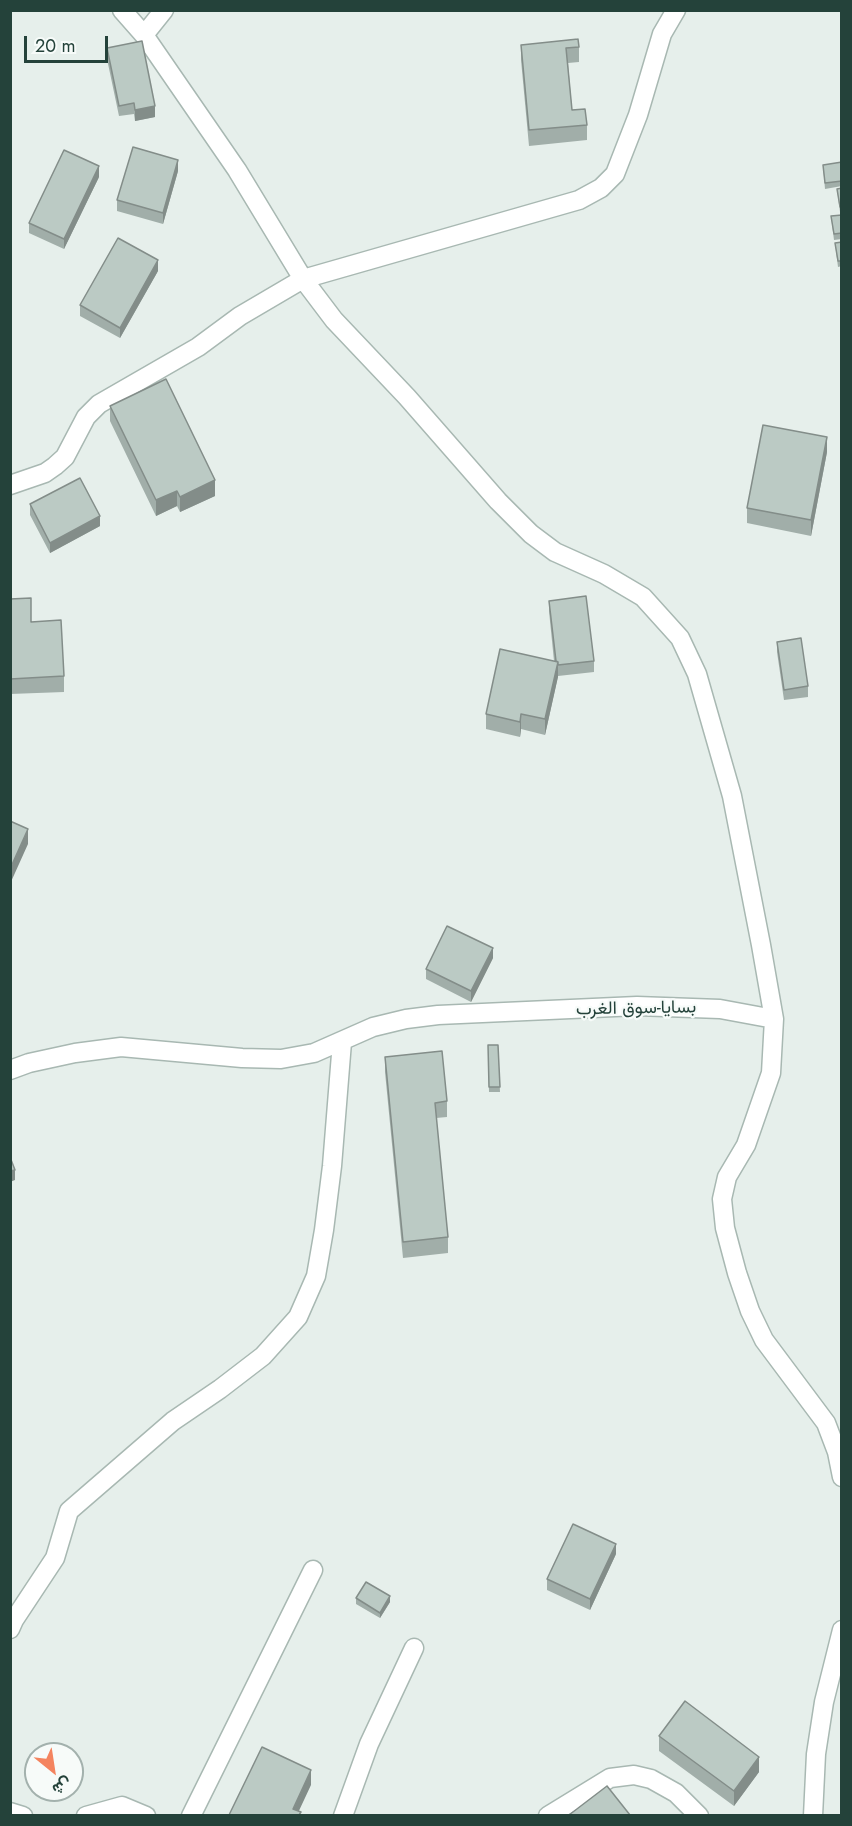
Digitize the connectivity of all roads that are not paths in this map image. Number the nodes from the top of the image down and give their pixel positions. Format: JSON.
{"nodes":[{"id":1,"x":122,"y":10,"type":"edge"},
{"id":2,"x":164,"y":10,"type":"edge"},
{"id":3,"x":676,"y":10,"type":"edge"},
{"id":4,"x":144,"y":35,"type":"junction"},
{"id":5,"x":303,"y":279,"type":"junction"},
{"id":6,"x":10,"y":485,"type":"edge"},
{"id":7,"x":774,"y":1019,"type":"junction"},
{"id":8,"x":342,"y":1042,"type":"junction"},
{"id":9,"x":10,"y":1070,"type":"edge"},
{"id":10,"x":842,"y":1477,"type":"edge"},
{"id":11,"x":313,"y":1570,"type":"dead end"},
{"id":12,"x":10,"y":1629,"type":"edge"},
{"id":13,"x":842,"y":1630,"type":"edge"},
{"id":14,"x":414,"y":1648,"type":"dead end"},
{"id":15,"x":10,"y":1812,"type":"edge"},
{"id":16,"x":23,"y":1815,"type":"edge"},
{"id":17,"x":86,"y":1815,"type":"edge"},
{"id":18,"x":146,"y":1815,"type":"edge"},
{"id":19,"x":191,"y":1815,"type":"edge"},
{"id":20,"x":343,"y":1815,"type":"edge"},
{"id":21,"x":548,"y":1815,"type":"edge"},
{"id":22,"x":699,"y":1815,"type":"edge"},
{"id":23,"x":813,"y":1815,"type":"edge"}],
"edges":[{"from":1,"to":4,"type":"street"},
{"from":2,"to":4,"type":"street"},
{"from":3,"to":5,"type":"street"},
{"from":4,"to":5,"type":"street"},
{"from":5,"to":6,"type":"street"},
{"from":5,"to":7,"type":"street"},
{"from":7,"to":8,"type":"street","name":"بسايا-سوق الغرب"},
{"from":7,"to":10,"type":"street"},
{"from":8,"to":9,"type":"street","name":"بسايا-سوق الغرب"},
{"from":8,"to":12,"type":"street"},
{"from":11,"to":19,"type":"street"},
{"from":13,"to":23,"type":"street"},
{"from":14,"to":20,"type":"street"},
{"from":15,"to":16,"type":"street"},
{"from":17,"to":18,"type":"street"},
{"from":21,"to":22,"type":"street"}]}
